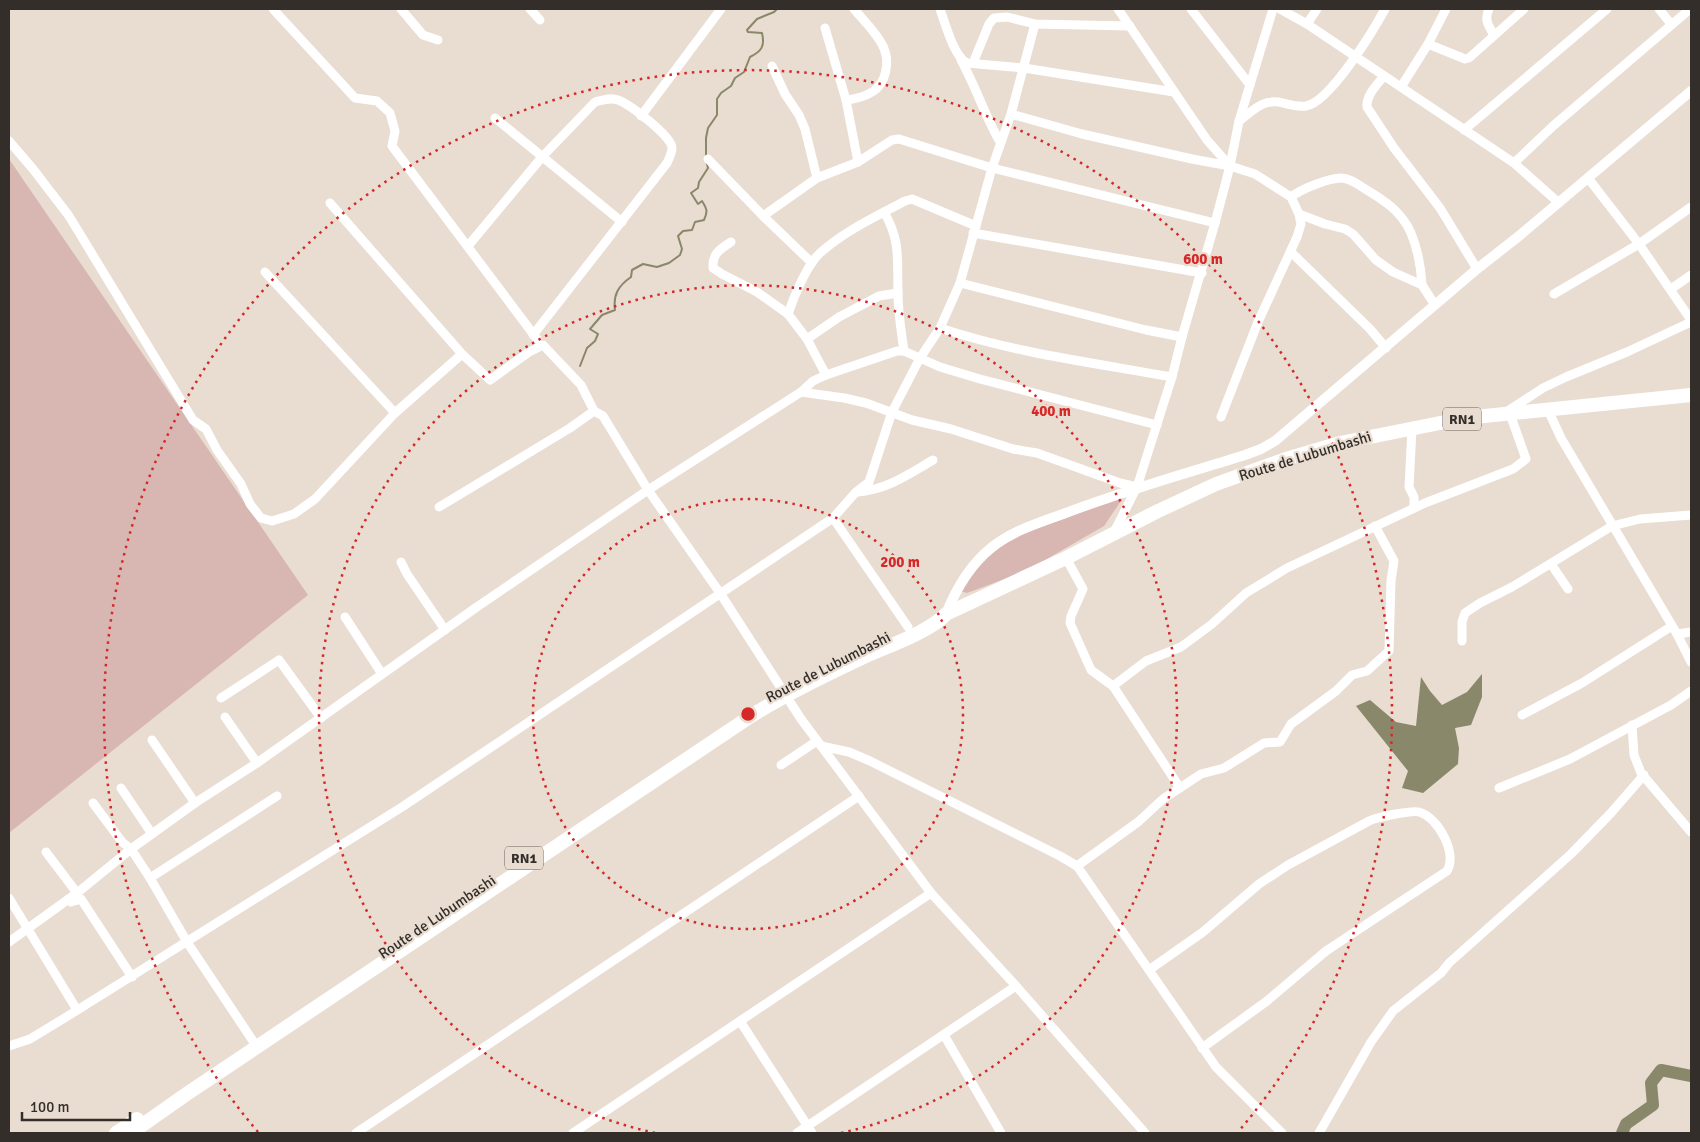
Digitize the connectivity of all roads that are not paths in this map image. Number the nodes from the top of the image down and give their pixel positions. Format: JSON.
{"nodes":[{"id":1,"x":273,"y":9,"type":"edge"},
{"id":2,"x":401,"y":9,"type":"edge"},
{"id":3,"x":530,"y":9,"type":"edge"},
{"id":4,"x":721,"y":9,"type":"edge"},
{"id":5,"x":854,"y":9,"type":"edge"},
{"id":6,"x":940,"y":9,"type":"edge"},
{"id":7,"x":1118,"y":9,"type":"edge"},
{"id":8,"x":1191,"y":9,"type":"edge"},
{"id":9,"x":1273,"y":9,"type":"edge"},
{"id":10,"x":1280,"y":9,"type":"edge"},
{"id":11,"x":1317,"y":9,"type":"edge"},
{"id":12,"x":1385,"y":9,"type":"edge"},
{"id":13,"x":1446,"y":9,"type":"edge"},
{"id":14,"x":1489,"y":9,"type":"edge"},
{"id":15,"x":1524,"y":9,"type":"edge"},
{"id":16,"x":1607,"y":9,"type":"edge"},
{"id":17,"x":1659,"y":9,"type":"edge"},
{"id":18,"x":1689,"y":13,"type":"edge"},
{"id":19,"x":540,"y":20,"type":"dead end"},
{"id":20,"x":1035,"y":24,"type":"junction"},
{"id":21,"x":1308,"y":24,"type":"junction"},
{"id":22,"x":1671,"y":24,"type":"junction"},
{"id":23,"x":1130,"y":26,"type":"junction"},
{"id":24,"x":825,"y":28,"type":"dead end"},
{"id":25,"x":1494,"y":35,"type":"junction"},
{"id":26,"x":438,"y":40,"type":"dead end"},
{"id":27,"x":1428,"y":44,"type":"junction"},
{"id":28,"x":1355,"y":57,"type":"junction"},
{"id":29,"x":961,"y":60,"type":"junction"},
{"id":30,"x":973,"y":64,"type":"junction"},
{"id":31,"x":772,"y":66,"type":"dead end"},
{"id":32,"x":1024,"y":68,"type":"junction"},
{"id":33,"x":1384,"y":76,"type":"junction"},
{"id":34,"x":1250,"y":86,"type":"junction"},
{"id":35,"x":1401,"y":87,"type":"junction"},
{"id":36,"x":1691,"y":91,"type":"edge"},
{"id":37,"x":1174,"y":92,"type":"junction"},
{"id":38,"x":846,"y":100,"type":"junction"},
{"id":39,"x":1011,"y":114,"type":"junction"},
{"id":40,"x":641,"y":116,"type":"junction"},
{"id":41,"x":495,"y":118,"type":"dead end"},
{"id":42,"x":1239,"y":121,"type":"junction"},
{"id":43,"x":1464,"y":130,"type":"junction"},
{"id":44,"x":9,"y":141,"type":"edge"},
{"id":45,"x":1000,"y":142,"type":"junction"},
{"id":46,"x":542,"y":157,"type":"junction"},
{"id":47,"x":708,"y":159,"type":"dead end"},
{"id":48,"x":858,"y":162,"type":"junction"},
{"id":49,"x":1514,"y":163,"type":"junction"},
{"id":50,"x":1230,"y":166,"type":"junction"},
{"id":51,"x":992,"y":168,"type":"junction"},
{"id":52,"x":817,"y":178,"type":"junction"},
{"id":53,"x":1588,"y":178,"type":"junction"},
{"id":54,"x":1291,"y":197,"type":"junction"},
{"id":55,"x":1559,"y":202,"type":"junction"},
{"id":56,"x":330,"y":204,"type":"dead end"},
{"id":57,"x":1691,"y":207,"type":"edge"},
{"id":58,"x":884,"y":212,"type":"junction"},
{"id":59,"x":1299,"y":214,"type":"junction"},
{"id":60,"x":762,"y":216,"type":"junction"},
{"id":61,"x":622,"y":222,"type":"junction"},
{"id":62,"x":1215,"y":223,"type":"junction"},
{"id":63,"x":975,"y":229,"type":"junction"},
{"id":64,"x":731,"y":242,"type":"dead end"},
{"id":65,"x":1639,"y":244,"type":"junction"},
{"id":66,"x":468,"y":246,"type":"junction"},
{"id":67,"x":1291,"y":252,"type":"junction"},
{"id":68,"x":812,"y":263,"type":"junction"},
{"id":69,"x":1477,"y":269,"type":"junction"},
{"id":70,"x":265,"y":272,"type":"dead end"},
{"id":71,"x":1202,"y":273,"type":"junction"},
{"id":72,"x":1691,"y":275,"type":"edge"},
{"id":73,"x":960,"y":283,"type":"junction"},
{"id":74,"x":1422,"y":286,"type":"junction"},
{"id":75,"x":1670,"y":289,"type":"junction"},
{"id":76,"x":898,"y":293,"type":"junction"},
{"id":77,"x":1554,"y":294,"type":"dead end"},
{"id":78,"x":1435,"y":305,"type":"junction"},
{"id":79,"x":788,"y":314,"type":"junction"},
{"id":80,"x":1691,"y":321,"type":"edge"},
{"id":81,"x":940,"y":328,"type":"junction"},
{"id":82,"x":533,"y":335,"type":"junction"},
{"id":83,"x":1182,"y":336,"type":"junction"},
{"id":84,"x":807,"y":339,"type":"junction"},
{"id":85,"x":543,"y":346,"type":"junction"},
{"id":86,"x":1386,"y":348,"type":"junction"},
{"id":87,"x":904,"y":351,"type":"junction"},
{"id":88,"x":462,"y":354,"type":"junction"},
{"id":89,"x":920,"y":358,"type":"junction"},
{"id":90,"x":826,"y":375,"type":"junction"},
{"id":91,"x":1172,"y":377,"type":"junction"},
{"id":92,"x":801,"y":392,"type":"junction"},
{"id":93,"x":1691,"y":395,"type":"edge"},
{"id":94,"x":1548,"y":410,"type":"junction"},
{"id":95,"x":594,"y":411,"type":"junction"},
{"id":96,"x":892,"y":412,"type":"junction"},
{"id":97,"x":395,"y":413,"type":"junction"},
{"id":98,"x":1506,"y":414,"type":"junction"},
{"id":99,"x":1221,"y":417,"type":"dead end"},
{"id":100,"x":1157,"y":425,"type":"junction"},
{"id":101,"x":1412,"y":429,"type":"junction"},
{"id":102,"x":932,"y":460,"type":"dead end"},
{"id":103,"x":1137,"y":487,"type":"junction"},
{"id":104,"x":648,"y":490,"type":"junction"},
{"id":105,"x":856,"y":492,"type":"junction"},
{"id":106,"x":439,"y":507,"type":"dead end"},
{"id":107,"x":1414,"y":508,"type":"junction"},
{"id":108,"x":1691,"y":515,"type":"edge"},
{"id":109,"x":833,"y":518,"type":"junction"},
{"id":110,"x":1375,"y":526,"type":"junction"},
{"id":111,"x":1612,"y":526,"type":"junction"},
{"id":112,"x":1113,"y":534,"type":"junction"},
{"id":113,"x":1066,"y":558,"type":"junction"},
{"id":114,"x":401,"y":562,"type":"dead end"},
{"id":115,"x":1551,"y":564,"type":"junction"},
{"id":116,"x":1568,"y":589,"type":"dead end"},
{"id":117,"x":720,"y":593,"type":"junction"},
{"id":118,"x":946,"y":614,"type":"junction"},
{"id":119,"x":345,"y":617,"type":"dead end"},
{"id":120,"x":1672,"y":626,"type":"junction"},
{"id":121,"x":908,"y":627,"type":"junction"},
{"id":122,"x":445,"y":630,"type":"junction"},
{"id":123,"x":1691,"y":632,"type":"edge"},
{"id":124,"x":1677,"y":634,"type":"junction"},
{"id":125,"x":1462,"y":641,"type":"dead end"},
{"id":126,"x":1691,"y":662,"type":"edge"},
{"id":127,"x":382,"y":674,"type":"junction"},
{"id":128,"x":1113,"y":686,"type":"junction"},
{"id":129,"x":784,"y":691,"type":"junction"},
{"id":130,"x":1691,"y":691,"type":"edge"},
{"id":131,"x":221,"y":698,"type":"dead end"},
{"id":132,"x":1522,"y":715,"type":"dead end"},
{"id":133,"x":225,"y":717,"type":"dead end"},
{"id":134,"x":321,"y":718,"type":"junction"},
{"id":135,"x":1632,"y":725,"type":"junction"},
{"id":136,"x":152,"y":740,"type":"dead end"},
{"id":137,"x":819,"y":743,"type":"junction"},
{"id":138,"x":257,"y":763,"type":"junction"},
{"id":139,"x":781,"y":765,"type":"dead end"},
{"id":140,"x":1644,"y":775,"type":"junction"},
{"id":141,"x":122,"y":788,"type":"dead end"},
{"id":142,"x":1180,"y":788,"type":"junction"},
{"id":143,"x":1499,"y":788,"type":"dead end"},
{"id":144,"x":277,"y":796,"type":"dead end"},
{"id":145,"x":859,"y":796,"type":"junction"},
{"id":146,"x":93,"y":803,"type":"dead end"},
{"id":147,"x":195,"y":803,"type":"junction"},
{"id":148,"x":1691,"y":832,"type":"edge"},
{"id":149,"x":152,"y":834,"type":"junction"},
{"id":150,"x":131,"y":849,"type":"junction"},
{"id":151,"x":46,"y":852,"type":"dead end"},
{"id":152,"x":1077,"y":866,"type":"junction"},
{"id":153,"x":150,"y":878,"type":"junction"},
{"id":154,"x":77,"y":893,"type":"junction"},
{"id":155,"x":931,"y":893,"type":"junction"},
{"id":156,"x":9,"y":898,"type":"edge"},
{"id":157,"x":68,"y":900,"type":"junction"},
{"id":158,"x":28,"y":929,"type":"junction"},
{"id":159,"x":9,"y":942,"type":"edge"},
{"id":160,"x":187,"y":942,"type":"junction"},
{"id":161,"x":1149,"y":970,"type":"junction"},
{"id":162,"x":132,"y":977,"type":"junction"},
{"id":163,"x":1016,"y":986,"type":"junction"},
{"id":164,"x":78,"y":1010,"type":"junction"},
{"id":165,"x":740,"y":1021,"type":"junction"},
{"id":166,"x":944,"y":1035,"type":"junction"},
{"id":167,"x":255,"y":1044,"type":"junction"},
{"id":168,"x":9,"y":1046,"type":"edge"},
{"id":169,"x":1202,"y":1048,"type":"junction"},
{"id":170,"x":810,"y":1130,"type":"edge"},
{"id":171,"x":116,"y":1133,"type":"edge"},
{"id":172,"x":131,"y":1133,"type":"edge"},
{"id":173,"x":356,"y":1133,"type":"edge"},
{"id":174,"x":573,"y":1133,"type":"edge"},
{"id":175,"x":797,"y":1133,"type":"edge"},
{"id":176,"x":1001,"y":1133,"type":"edge"},
{"id":177,"x":1145,"y":1133,"type":"edge"},
{"id":178,"x":1282,"y":1133,"type":"edge"},
{"id":179,"x":1319,"y":1133,"type":"edge"}],
"edges":[{"from":1,"to":66,"type":"street"},
{"from":2,"to":26,"type":"street"},
{"from":3,"to":19,"type":"street"},
{"from":4,"to":40,"type":"street"},
{"from":5,"to":38,"type":"street"},
{"from":6,"to":29,"type":"street"},
{"from":7,"to":23,"type":"street"},
{"from":8,"to":34,"type":"street"},
{"from":9,"to":34,"type":"street"},
{"from":10,"to":21,"type":"street"},
{"from":11,"to":21,"type":"street"},
{"from":12,"to":28,"type":"street"},
{"from":13,"to":27,"type":"street"},
{"from":14,"to":25,"type":"street"},
{"from":15,"to":25,"type":"street"},
{"from":16,"to":43,"type":"street"},
{"from":17,"to":22,"type":"street"},
{"from":18,"to":22,"type":"street"},
{"from":20,"to":23,"type":"street"},
{"from":20,"to":30,"type":"street"},
{"from":20,"to":32,"type":"street"},
{"from":21,"to":28,"type":"street"},
{"from":22,"to":49,"type":"street"},
{"from":23,"to":37,"type":"street"},
{"from":24,"to":38,"type":"street"},
{"from":25,"to":27,"type":"street"},
{"from":27,"to":35,"type":"street"},
{"from":28,"to":33,"type":"street"},
{"from":28,"to":42,"type":"street"},
{"from":29,"to":30,"type":"street"},
{"from":29,"to":45,"type":"street"},
{"from":30,"to":32,"type":"street"},
{"from":31,"to":52,"type":"street"},
{"from":32,"to":37,"type":"street"},
{"from":32,"to":39,"type":"street"},
{"from":33,"to":35,"type":"street"},
{"from":33,"to":69,"type":"street"},
{"from":34,"to":42,"type":"street"},
{"from":35,"to":43,"type":"street"},
{"from":36,"to":53,"type":"street"},
{"from":37,"to":50,"type":"street"},
{"from":38,"to":48,"type":"street"},
{"from":39,"to":45,"type":"street"},
{"from":39,"to":50,"type":"street"},
{"from":40,"to":46,"type":"street"},
{"from":40,"to":61,"type":"street"},
{"from":41,"to":46,"type":"street"},
{"from":42,"to":50,"type":"street"},
{"from":43,"to":49,"type":"street"},
{"from":44,"to":97,"type":"street"},
{"from":45,"to":51,"type":"street"},
{"from":46,"to":61,"type":"street"},
{"from":46,"to":66,"type":"street"},
{"from":47,"to":60,"type":"street"},
{"from":48,"to":51,"type":"street"},
{"from":48,"to":52,"type":"street"},
{"from":49,"to":55,"type":"street"},
{"from":50,"to":54,"type":"street"},
{"from":50,"to":62,"type":"street"},
{"from":51,"to":62,"type":"street"},
{"from":51,"to":63,"type":"street"},
{"from":52,"to":60,"type":"street"},
{"from":53,"to":55,"type":"street"},
{"from":53,"to":65,"type":"street"},
{"from":54,"to":59,"type":"street"},
{"from":54,"to":74,"type":"street"},
{"from":55,"to":69,"type":"street"},
{"from":56,"to":88,"type":"street"},
{"from":57,"to":65,"type":"street"},
{"from":58,"to":63,"type":"street"},
{"from":58,"to":68,"type":"street"},
{"from":58,"to":76,"type":"street"},
{"from":59,"to":67,"type":"street"},
{"from":59,"to":74,"type":"street"},
{"from":60,"to":68,"type":"street"},
{"from":61,"to":82,"type":"street"},
{"from":62,"to":71,"type":"street"},
{"from":63,"to":71,"type":"street"},
{"from":63,"to":73,"type":"street"},
{"from":64,"to":79,"type":"street"},
{"from":65,"to":75,"type":"street"},
{"from":65,"to":77,"type":"street"},
{"from":66,"to":82,"type":"street"},
{"from":67,"to":86,"type":"street"},
{"from":67,"to":99,"type":"street"},
{"from":68,"to":79,"type":"street"},
{"from":69,"to":78,"type":"street"},
{"from":70,"to":97,"type":"street"},
{"from":71,"to":83,"type":"street"},
{"from":72,"to":75,"type":"street"},
{"from":73,"to":81,"type":"street"},
{"from":73,"to":83,"type":"street"},
{"from":74,"to":78,"type":"street"},
{"from":75,"to":80,"type":"street"},
{"from":76,"to":84,"type":"street"},
{"from":76,"to":87,"type":"street"},
{"from":78,"to":86,"type":"street"},
{"from":79,"to":84,"type":"street"},
{"from":80,"to":98,"type":"street"},
{"from":81,"to":89,"type":"street"},
{"from":81,"to":91,"type":"street"},
{"from":82,"to":85,"type":"street"},
{"from":83,"to":91,"type":"street"},
{"from":84,"to":90,"type":"street"},
{"from":85,"to":88,"type":"street"},
{"from":85,"to":95,"type":"street"},
{"from":86,"to":103,"type":"street"},
{"from":87,"to":89,"type":"street"},
{"from":87,"to":90,"type":"street"},
{"from":88,"to":97,"type":"street"},
{"from":89,"to":96,"type":"street"},
{"from":89,"to":100,"type":"street"},
{"from":90,"to":92,"type":"street"},
{"from":91,"to":100,"type":"street"},
{"from":92,"to":96,"type":"street"},
{"from":92,"to":104,"type":"street"},
{"from":93,"to":94,"type":"highway","name":"Route de Lubumbashi","number":"RN1"},
{"from":94,"to":98,"type":"highway","name":"Route de Lubumbashi","number":"RN1"},
{"from":94,"to":111,"type":"street"},
{"from":95,"to":104,"type":"street"},
{"from":95,"to":106,"type":"street"},
{"from":96,"to":103,"type":"street"},
{"from":96,"to":105,"type":"street"},
{"from":98,"to":101,"type":"highway","name":"Route de Lubumbashi","number":"RN1"},
{"from":98,"to":107,"type":"street"},
{"from":100,"to":103,"type":"street"},
{"from":101,"to":107,"type":"street"},
{"from":101,"to":112,"type":"highway","name":"Route de Lubumbashi","number":"RN1"},
{"from":102,"to":105,"type":"street"},
{"from":103,"to":112,"type":"street"},
{"from":103,"to":118,"type":"street"},
{"from":104,"to":117,"type":"street"},
{"from":104,"to":122,"type":"street"},
{"from":105,"to":109,"type":"street"},
{"from":107,"to":110,"type":"street"},
{"from":108,"to":111,"type":"street"},
{"from":109,"to":117,"type":"street"},
{"from":109,"to":121,"type":"street"},
{"from":110,"to":128,"type":"street"},
{"from":110,"to":142,"type":"street"},
{"from":111,"to":115,"type":"street"},
{"from":111,"to":120,"type":"street"},
{"from":112,"to":113,"type":"highway","name":"Route de Lubumbashi","number":"RN1"},
{"from":113,"to":118,"type":"highway","name":"Route de Lubumbashi","number":"RN1"},
{"from":113,"to":128,"type":"street"},
{"from":114,"to":122,"type":"street"},
{"from":115,"to":116,"type":"street"},
{"from":115,"to":125,"type":"street"},
{"from":117,"to":129,"type":"street"},
{"from":117,"to":160,"type":"street"},
{"from":118,"to":121,"type":"highway","name":"Route de Lubumbashi","number":"RN1"},
{"from":118,"to":129,"type":"highway","name":"Route de Lubumbashi","number":"RN1"},
{"from":119,"to":127,"type":"street"},
{"from":120,"to":124,"type":"street"},
{"from":120,"to":132,"type":"street"},
{"from":121,"to":129,"type":"highway","name":"Route de Lubumbashi","number":"RN1"},
{"from":122,"to":127,"type":"street"},
{"from":123,"to":124,"type":"street"},
{"from":124,"to":126,"type":"street"},
{"from":127,"to":134,"type":"street"},
{"from":128,"to":142,"type":"street"},
{"from":129,"to":137,"type":"street"},
{"from":129,"to":167,"type":"highway","name":"Route de Lubumbashi","number":"RN1"},
{"from":130,"to":135,"type":"street"},
{"from":131,"to":134,"type":"street"},
{"from":133,"to":138,"type":"street"},
{"from":134,"to":138,"type":"street"},
{"from":135,"to":140,"type":"street"},
{"from":135,"to":143,"type":"street"},
{"from":136,"to":147,"type":"street"},
{"from":137,"to":139,"type":"street"},
{"from":137,"to":145,"type":"street"},
{"from":137,"to":152,"type":"street"},
{"from":138,"to":147,"type":"street"},
{"from":140,"to":148,"type":"street"},
{"from":140,"to":179,"type":"street"},
{"from":141,"to":149,"type":"street"},
{"from":142,"to":152,"type":"street"},
{"from":144,"to":153,"type":"street"},
{"from":145,"to":155,"type":"street"},
{"from":145,"to":173,"type":"street"},
{"from":146,"to":150,"type":"street"},
{"from":147,"to":149,"type":"street"},
{"from":149,"to":150,"type":"street"},
{"from":150,"to":153,"type":"street"},
{"from":150,"to":154,"type":"street"},
{"from":151,"to":154,"type":"street"},
{"from":152,"to":161,"type":"street"},
{"from":153,"to":160,"type":"street"},
{"from":154,"to":157,"type":"street"},
{"from":155,"to":163,"type":"street"},
{"from":155,"to":165,"type":"street"},
{"from":156,"to":158,"type":"street"},
{"from":157,"to":158,"type":"street"},
{"from":157,"to":162,"type":"street"},
{"from":158,"to":159,"type":"street"},
{"from":158,"to":164,"type":"street"},
{"from":160,"to":162,"type":"street"},
{"from":160,"to":167,"type":"street"},
{"from":161,"to":169,"type":"street"},
{"from":161,"to":169,"type":"street"},
{"from":162,"to":164,"type":"street"},
{"from":163,"to":166,"type":"street"},
{"from":163,"to":177,"type":"street"},
{"from":164,"to":168,"type":"street"},
{"from":165,"to":170,"type":"street"},
{"from":165,"to":174,"type":"street"},
{"from":166,"to":170,"type":"street"},
{"from":166,"to":176,"type":"street"},
{"from":167,"to":171,"type":"highway","name":"Route de Lubumbashi","number":"RN1"},
{"from":167,"to":172,"type":"highway","name":"Route de Lubumbashi","number":"RN1"},
{"from":169,"to":178,"type":"street"},
{"from":170,"to":175,"type":"street"}]}
